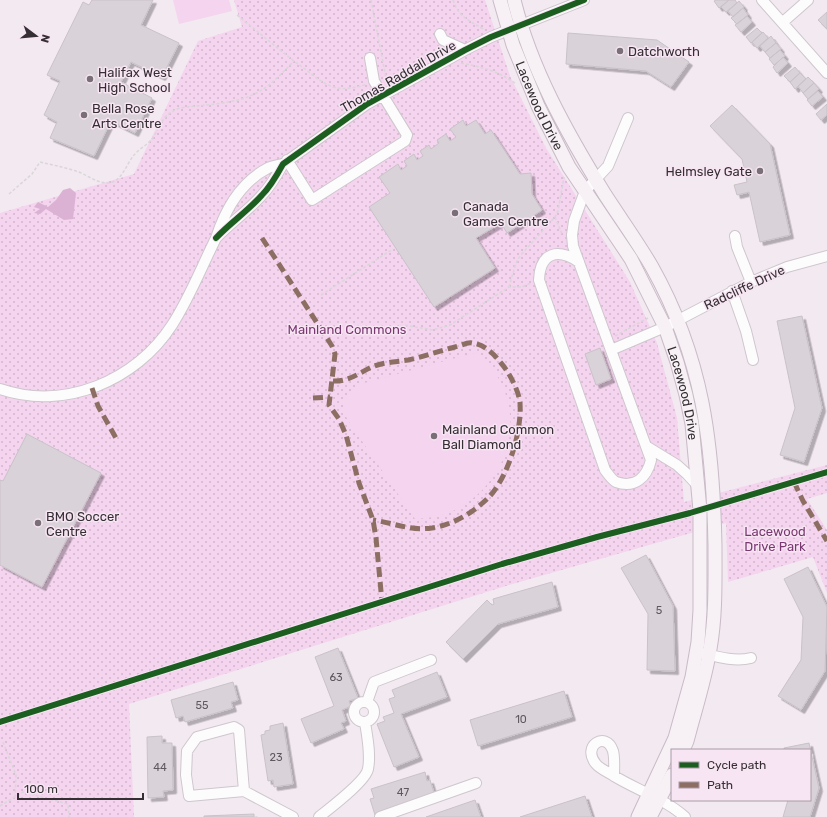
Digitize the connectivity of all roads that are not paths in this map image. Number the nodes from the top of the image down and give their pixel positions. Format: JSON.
{"nodes":[{"id":1,"x":500,"y":0,"type":"edge"},
{"id":2,"x":514,"y":0,"type":"edge"},
{"id":3,"x":584,"y":0,"type":"edge"},
{"id":4,"x":762,"y":0,"type":"edge"},
{"id":5,"x":808,"y":0,"type":"edge"},
{"id":6,"x":783,"y":22,"type":"junction"},
{"id":7,"x":514,"y":28,"type":"junction"},
{"id":8,"x":440,"y":34,"type":"dead end"},
{"id":9,"x":465,"y":50,"type":"junction"},
{"id":10,"x":370,"y":58,"type":"dead end"},
{"id":11,"x":827,"y":73,"type":"edge"},
{"id":12,"x":382,"y":94,"type":"junction"},
{"id":13,"x":628,"y":118,"type":"dead end"},
{"id":14,"x":285,"y":162,"type":"junction"},
{"id":15,"x":596,"y":179,"type":"junction"},
{"id":16,"x":585,"y":191,"type":"junction"},
{"id":17,"x":735,"y":236,"type":"dead end"},
{"id":18,"x":216,"y":238,"type":"junction"},
{"id":19,"x":827,"y":256,"type":"edge"},
{"id":20,"x":579,"y":262,"type":"junction"},
{"id":21,"x":751,"y":282,"type":"junction"},
{"id":22,"x":732,"y":291,"type":"junction"},
{"id":23,"x":678,"y":320,"type":"junction"},
{"id":24,"x":665,"y":327,"type":"junction"},
{"id":25,"x":611,"y":350,"type":"junction"},
{"id":26,"x":753,"y":360,"type":"dead end"},
{"id":27,"x":0,"y":390,"type":"edge"},
{"id":28,"x":646,"y":446,"type":"junction"},
{"id":29,"x":699,"y":487,"type":"junction"},
{"id":30,"x":696,"y":652,"type":"junction"},
{"id":31,"x":709,"y":655,"type":"junction"},
{"id":32,"x":751,"y":658,"type":"dead end"},
{"id":33,"x":431,"y":660,"type":"dead end"},
{"id":34,"x":367,"y":702,"type":"junction"},
{"id":35,"x":365,"y":722,"type":"junction"},
{"id":36,"x":671,"y":749,"type":"edge"},
{"id":37,"x":671,"y":749,"type":"edge"},
{"id":38,"x":683,"y":749,"type":"edge"},
{"id":39,"x":614,"y":776,"type":"dead end"},
{"id":40,"x":671,"y":776,"type":"edge"},
{"id":41,"x":476,"y":782,"type":"dead end"},
{"id":42,"x":244,"y":791,"type":"junction"},
{"id":43,"x":654,"y":797,"type":"junction"},
{"id":44,"x":292,"y":817,"type":"edge"},
{"id":45,"x":319,"y":817,"type":"edge"},
{"id":46,"x":380,"y":817,"type":"edge"},
{"id":47,"x":638,"y":817,"type":"edge"},
{"id":48,"x":650,"y":817,"type":"edge"},
{"id":49,"x":685,"y":817,"type":"edge"}],
"edges":[{"from":1,"to":7,"type":"main road","name":"Lacewood Drive"},
{"from":2,"to":7,"type":"main road","name":"Lacewood Drive"},
{"from":3,"to":7,"type":"street","name":"Thomas Raddall Drive"},
{"from":4,"to":6,"type":"street"},
{"from":5,"to":6,"type":"street"},
{"from":6,"to":11,"type":"street"},
{"from":7,"to":9,"type":"street","name":"Thomas Raddall Drive"},
{"from":7,"to":15,"type":"main road","name":"Lacewood Drive"},
{"from":7,"to":16,"type":"main road","name":"Lacewood Drive"},
{"from":8,"to":9,"type":"street"},
{"from":9,"to":12,"type":"street","name":"Thomas Raddall Drive"},
{"from":10,"to":12,"type":"street"},
{"from":12,"to":14,"type":"street","name":"Thomas Raddall Drive"},
{"from":12,"to":14,"type":"street"},
{"from":13,"to":15,"type":"street"},
{"from":14,"to":18,"type":"street","name":"Thomas Raddall Drive"},
{"from":14,"to":18,"type":"street","name":"Thomas Raddall Drive"},
{"from":15,"to":16,"type":"street"},
{"from":15,"to":23,"type":"main road","name":"Lacewood Drive"},
{"from":16,"to":20,"type":"street"},
{"from":16,"to":24,"type":"main road","name":"Lacewood Drive"},
{"from":17,"to":21,"type":"street"},
{"from":18,"to":27,"type":"street","name":"Thomas Raddall Drive"},
{"from":19,"to":21,"type":"street","name":"Radcliffe Drive"},
{"from":20,"to":25,"type":"street"},
{"from":20,"to":28,"type":"street"},
{"from":21,"to":22,"type":"street","name":"Radcliffe Drive"},
{"from":22,"to":23,"type":"street","name":"Radcliffe Drive"},
{"from":22,"to":26,"type":"street"},
{"from":23,"to":24,"type":"street","name":"Radcliffe Drive"},
{"from":23,"to":31,"type":"main road","name":"Lacewood Drive"},
{"from":24,"to":25,"type":"street","name":"Radcliffe Drive"},
{"from":24,"to":29,"type":"main road","name":"Lacewood Drive"},
{"from":25,"to":28,"type":"street"},
{"from":28,"to":29,"type":"street"},
{"from":29,"to":30,"type":"main road","name":"Lacewood Drive"},
{"from":30,"to":31,"type":"street"},
{"from":30,"to":36,"type":"main road","name":"Lacewood Drive"},
{"from":31,"to":32,"type":"street"},
{"from":31,"to":38,"type":"main road","name":"Lacewood Drive"},
{"from":33,"to":34,"type":"street"},
{"from":34,"to":35,"type":"street"},
{"from":34,"to":35,"type":"street"},
{"from":35,"to":45,"type":"street"},
{"from":37,"to":43,"type":"main road","name":"Lacewood Drive"},
{"from":39,"to":43,"type":"street"},
{"from":40,"to":43,"type":"main road","name":"Lacewood Drive"},
{"from":41,"to":46,"type":"street"},
{"from":42,"to":42,"type":"street"},
{"from":42,"to":44,"type":"street"},
{"from":43,"to":47,"type":"main road","name":"Lacewood Drive"},
{"from":43,"to":48,"type":"main road","name":"Lacewood Drive"},
{"from":43,"to":49,"type":"street"}]}
